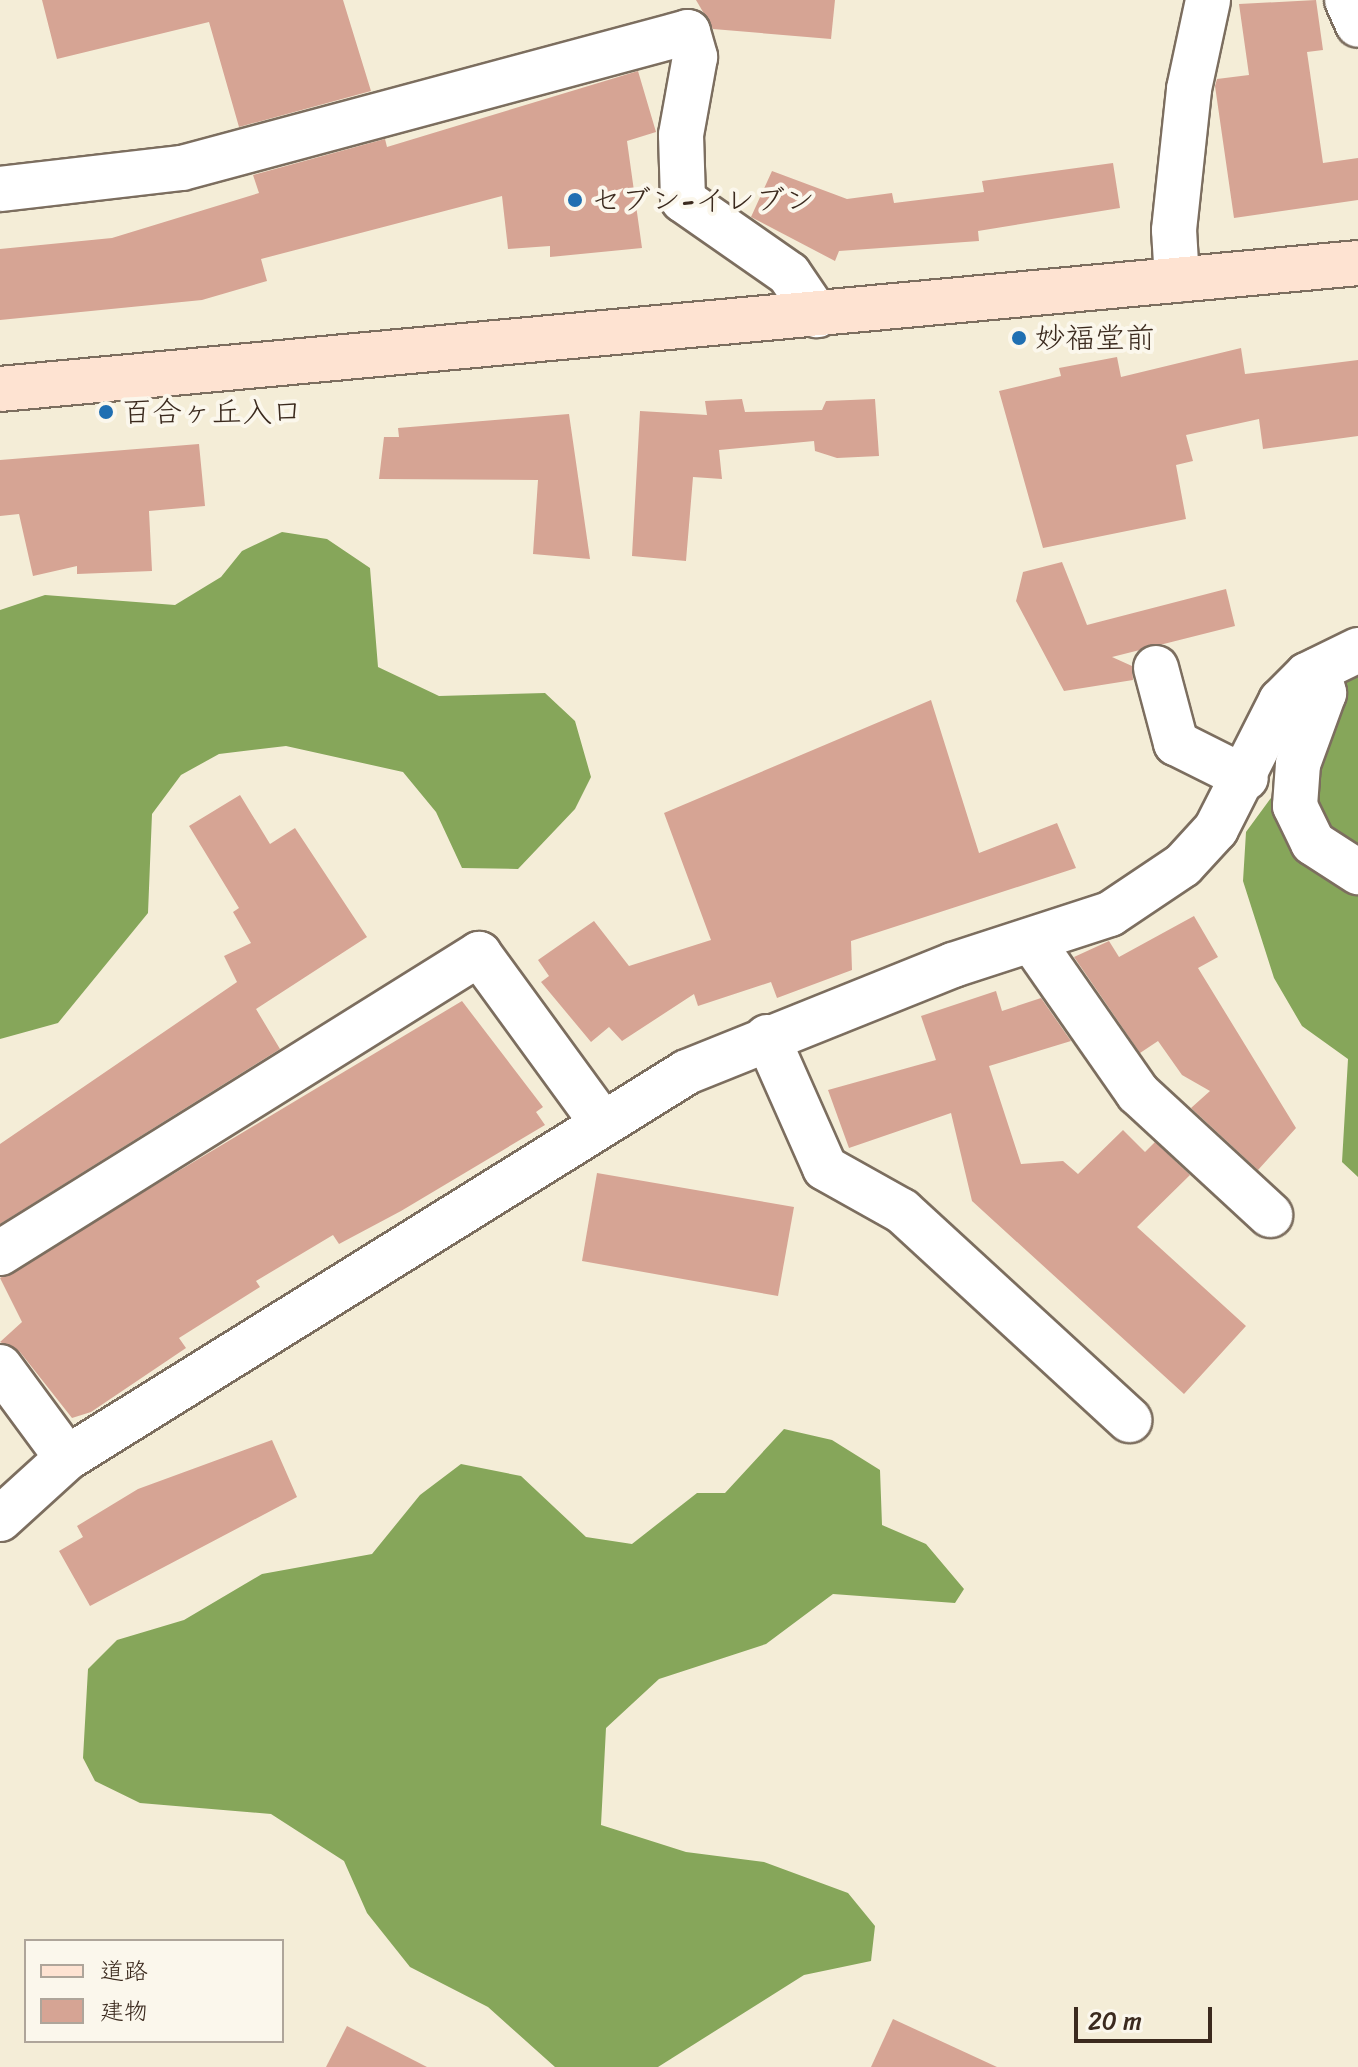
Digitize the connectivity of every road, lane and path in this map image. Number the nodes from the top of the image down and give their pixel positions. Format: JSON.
{"nodes":[{"id":1,"x":1208,"y":0,"type":"edge"},
{"id":2,"x":1347,"y":0,"type":"edge"},
{"id":3,"x":1358,"y":25,"type":"edge"},
{"id":4,"x":0,"y":189,"type":"edge"},
{"id":5,"x":1358,"y":263,"type":"edge"},
{"id":6,"x":1177,"y":280,"type":"junction"},
{"id":7,"x":817,"y":315,"type":"junction"},
{"id":8,"x":0,"y":389,"type":"edge"},
{"id":9,"x":1358,"y":650,"type":"edge"},
{"id":10,"x":1156,"y":668,"type":"dead end"},
{"id":11,"x":1318,"y":670,"type":"junction"},
{"id":12,"x":1246,"y":778,"type":"junction"},
{"id":13,"x":1358,"y":872,"type":"edge"},
{"id":14,"x":1034,"y":944,"type":"junction"},
{"id":15,"x":767,"y":1037,"type":"junction"},
{"id":16,"x":601,"y":1121,"type":"junction"},
{"id":17,"x":1270,"y":1215,"type":"dead end"},
{"id":18,"x":0,"y":1253,"type":"edge"},
{"id":19,"x":0,"y":1367,"type":"edge"},
{"id":20,"x":1129,"y":1420,"type":"dead end"},
{"id":21,"x":67,"y":1458,"type":"junction"},
{"id":22,"x":0,"y":1519,"type":"edge"}],
"edges":[{"from":1,"to":6,"type":"street"},
{"from":2,"to":3,"type":"street"},
{"from":4,"to":7,"type":"street"},
{"from":5,"to":6,"type":"street"},
{"from":6,"to":7,"type":"street"},
{"from":7,"to":8,"type":"street"},
{"from":9,"to":11,"type":"street"},
{"from":10,"to":12,"type":"street"},
{"from":11,"to":12,"type":"street"},
{"from":11,"to":13,"type":"street"},
{"from":12,"to":14,"type":"street"},
{"from":14,"to":15,"type":"street"},
{"from":14,"to":17,"type":"street"},
{"from":15,"to":16,"type":"street"},
{"from":15,"to":20,"type":"street"},
{"from":16,"to":18,"type":"street"},
{"from":16,"to":21,"type":"street"},
{"from":19,"to":21,"type":"street"},
{"from":21,"to":22,"type":"street"}]}
